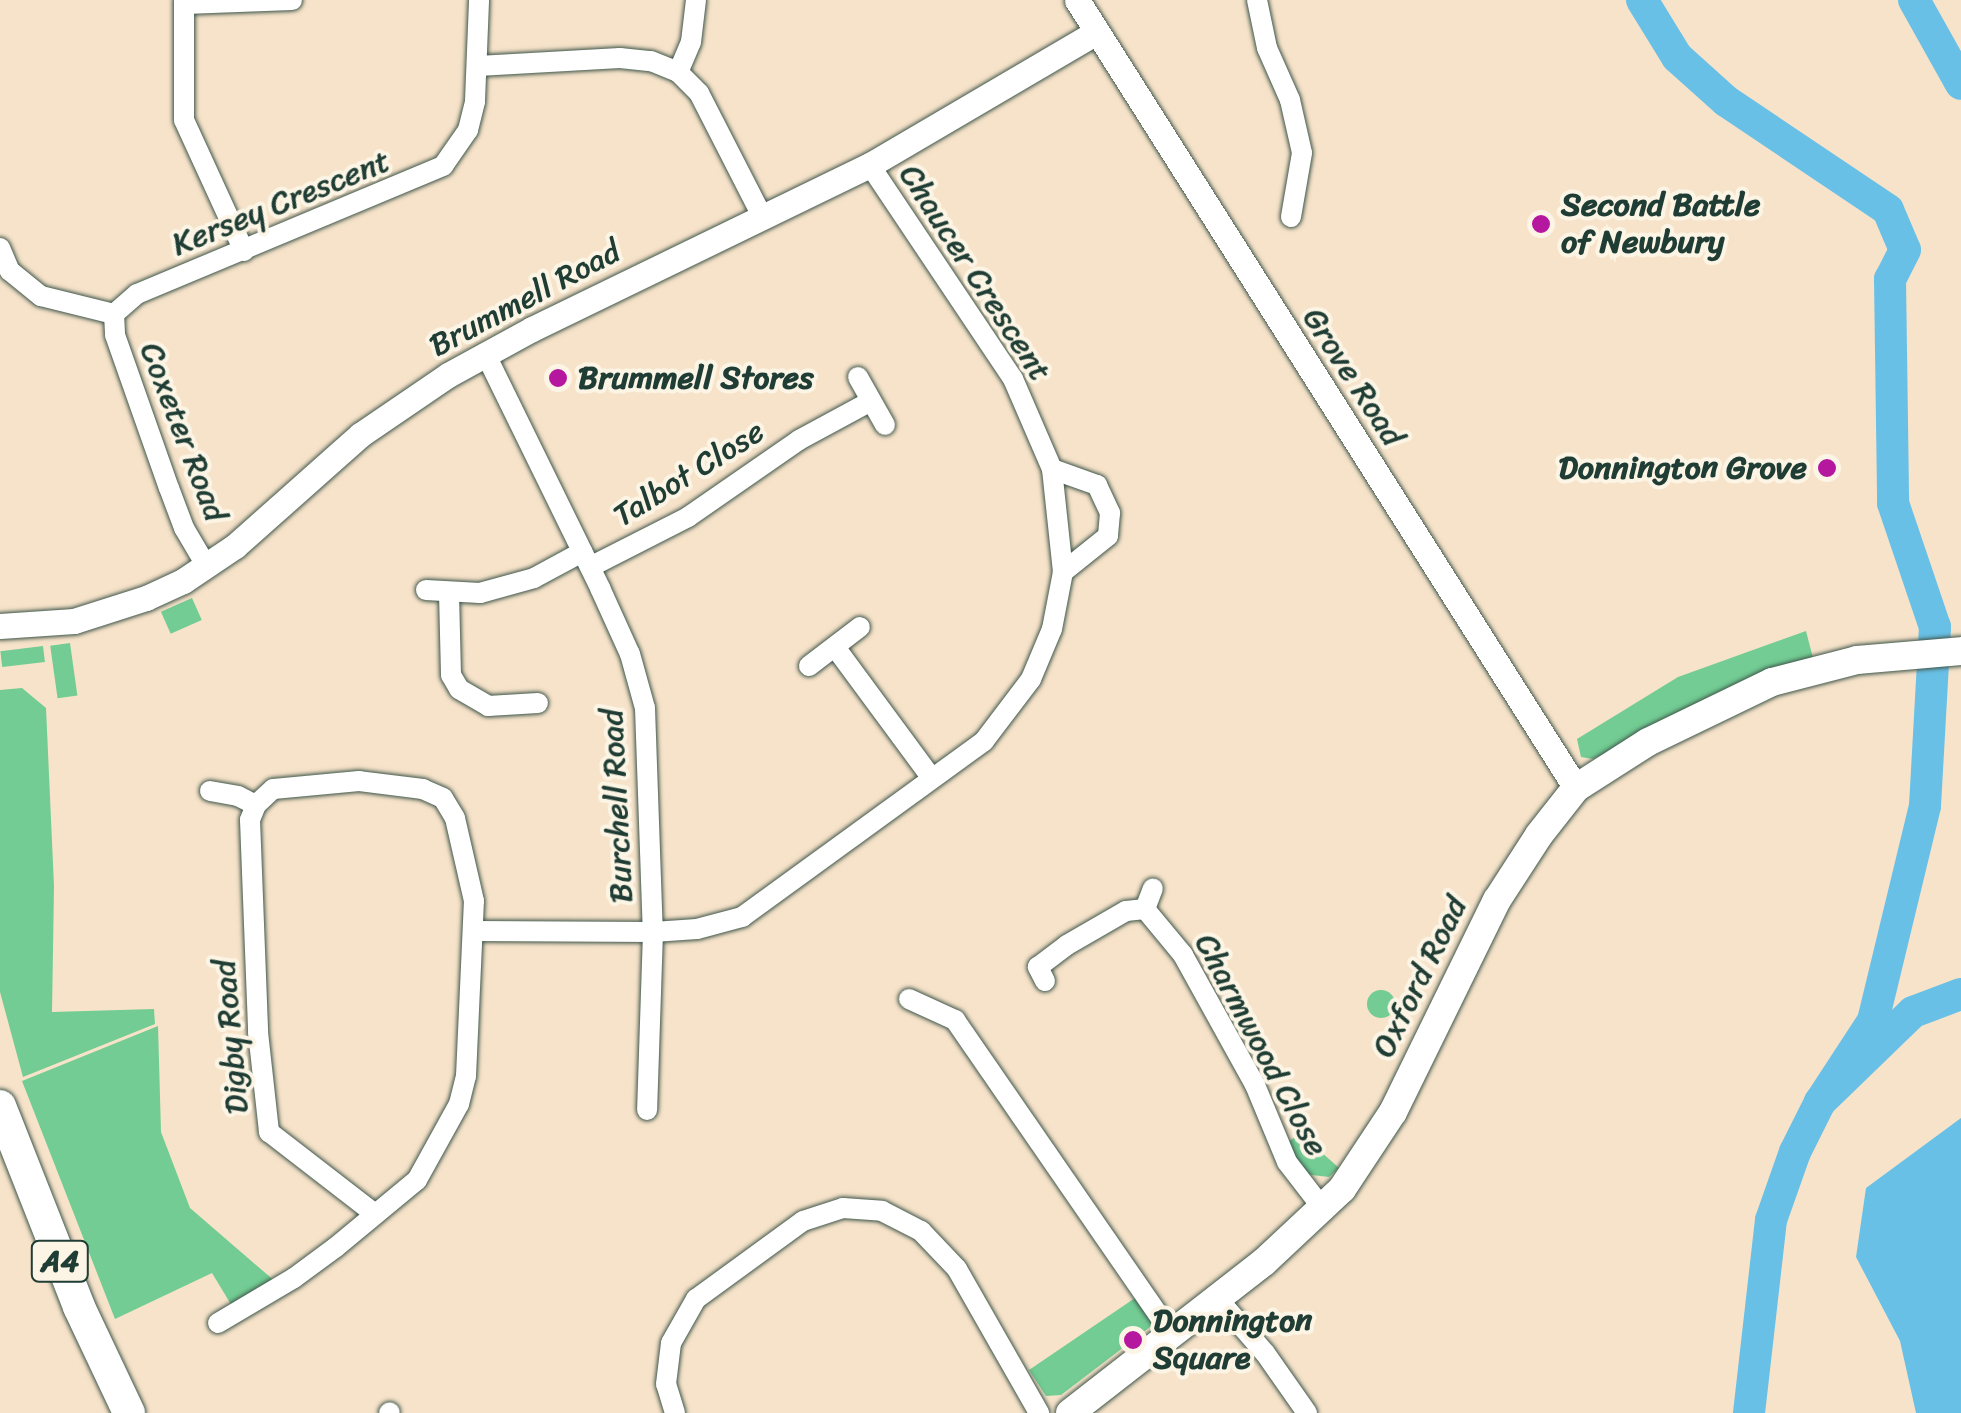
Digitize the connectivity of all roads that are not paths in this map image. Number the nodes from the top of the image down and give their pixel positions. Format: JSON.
{"nodes":[{"id":1,"x":292,"y":0,"type":"edge"},
{"id":2,"x":479,"y":0,"type":"edge"},
{"id":3,"x":696,"y":0,"type":"edge"},
{"id":4,"x":1077,"y":0,"type":"edge"},
{"id":5,"x":1257,"y":0,"type":"edge"},
{"id":6,"x":184,"y":2,"type":"edge"},
{"id":7,"x":1097,"y":32,"type":"junction"},
{"id":8,"x":478,"y":66,"type":"junction"},
{"id":9,"x":678,"y":72,"type":"junction"},
{"id":10,"x":870,"y":165,"type":"junction"},
{"id":11,"x":762,"y":216,"type":"junction"},
{"id":12,"x":1291,"y":217,"type":"dead end"},
{"id":13,"x":0,"y":250,"type":"edge"},
{"id":14,"x":244,"y":251,"type":"junction"},
{"id":15,"x":114,"y":314,"type":"junction"},
{"id":16,"x":485,"y":353,"type":"junction"},
{"id":17,"x":858,"y":377,"type":"dead end"},
{"id":18,"x":872,"y":401,"type":"junction"},
{"id":19,"x":885,"y":425,"type":"dead end"},
{"id":20,"x":1052,"y":469,"type":"junction"},
{"id":21,"x":586,"y":560,"type":"junction"},
{"id":22,"x":207,"y":567,"type":"junction"},
{"id":23,"x":1063,"y":572,"type":"junction"},
{"id":24,"x":426,"y":590,"type":"dead end"},
{"id":25,"x":449,"y":593,"type":"junction"},
{"id":26,"x":0,"y":626,"type":"edge"},
{"id":27,"x":860,"y":627,"type":"dead end"},
{"id":28,"x":835,"y":646,"type":"junction"},
{"id":29,"x":1956,"y":651,"type":"edge"},
{"id":30,"x":809,"y":666,"type":"dead end"},
{"id":31,"x":538,"y":703,"type":"dead end"},
{"id":32,"x":931,"y":777,"type":"junction"},
{"id":33,"x":1576,"y":788,"type":"junction"},
{"id":34,"x":210,"y":791,"type":"dead end"},
{"id":35,"x":256,"y":805,"type":"junction"},
{"id":36,"x":1152,"y":888,"type":"dead end"},
{"id":37,"x":1145,"y":909,"type":"junction"},
{"id":38,"x":474,"y":931,"type":"junction"},
{"id":39,"x":653,"y":932,"type":"junction"},
{"id":40,"x":1044,"y":982,"type":"dead end"},
{"id":41,"x":908,"y":1000,"type":"dead end"},
{"id":42,"x":0,"y":1106,"type":"edge"},
{"id":43,"x":647,"y":1110,"type":"dead end"},
{"id":44,"x":1324,"y":1210,"type":"junction"},
{"id":45,"x":375,"y":1214,"type":"junction"},
{"id":46,"x":1218,"y":1299,"type":"junction"},
{"id":47,"x":218,"y":1323,"type":"dead end"},
{"id":48,"x":1172,"y":1334,"type":"junction"},
{"id":49,"x":128,"y":1413,"type":"edge"},
{"id":50,"x":675,"y":1413,"type":"edge"},
{"id":51,"x":1038,"y":1413,"type":"edge"},
{"id":52,"x":1070,"y":1413,"type":"edge"},
{"id":53,"x":1307,"y":1413,"type":"edge"}],
"edges":[{"from":1,"to":6,"type":"street"},
{"from":2,"to":8,"type":"street","name":"Kersey Crescent"},
{"from":3,"to":9,"type":"street"},
{"from":4,"to":7,"type":"street","name":"Grove Road"},
{"from":5,"to":12,"type":"street"},
{"from":6,"to":14,"type":"street"},
{"from":7,"to":10,"type":"street","name":"Brummell Road"},
{"from":7,"to":33,"type":"street","name":"Grove Road"},
{"from":8,"to":9,"type":"street"},
{"from":8,"to":14,"type":"street","name":"Kersey Crescent"},
{"from":9,"to":11,"type":"street"},
{"from":10,"to":11,"type":"street","name":"Brummell Road"},
{"from":10,"to":20,"type":"street","name":"Chaucer Crescent"},
{"from":11,"to":16,"type":"street","name":"Brummell Road"},
{"from":13,"to":15,"type":"street"},
{"from":14,"to":15,"type":"street","name":"Kersey Crescent"},
{"from":15,"to":22,"type":"street","name":"Coxeter Road"},
{"from":16,"to":21,"type":"street","name":"Burchell Road"},
{"from":16,"to":22,"type":"street","name":"Brummell Road"},
{"from":17,"to":18,"type":"street"},
{"from":18,"to":19,"type":"street"},
{"from":18,"to":21,"type":"street","name":"Talbot Close"},
{"from":20,"to":23,"type":"street","name":"Chaucer Crescent"},
{"from":20,"to":23,"type":"street"},
{"from":21,"to":25,"type":"street","name":"Talbot Close"},
{"from":21,"to":39,"type":"street","name":"Burchell Road"},
{"from":22,"to":26,"type":"street","name":"Brummell Road"},
{"from":23,"to":32,"type":"street","name":"Chaucer Crescent"},
{"from":24,"to":25,"type":"street","name":"Talbot Close"},
{"from":25,"to":31,"type":"street"},
{"from":27,"to":28,"type":"street"},
{"from":28,"to":30,"type":"street"},
{"from":28,"to":32,"type":"street"},
{"from":29,"to":33,"type":"main road","name":"Oxford Road"},
{"from":32,"to":39,"type":"street","name":"Chaucer Crescent"},
{"from":33,"to":44,"type":"main road","name":"Oxford Road"},
{"from":34,"to":35,"type":"street"},
{"from":35,"to":38,"type":"street"},
{"from":35,"to":45,"type":"street","name":"Digby Road"},
{"from":36,"to":37,"type":"street"},
{"from":37,"to":40,"type":"street"},
{"from":37,"to":44,"type":"street","name":"Charmwood Close"},
{"from":38,"to":39,"type":"street"},
{"from":38,"to":45,"type":"street"},
{"from":39,"to":43,"type":"street","name":"Burchell Road"},
{"from":41,"to":48,"type":"street"},
{"from":42,"to":49,"type":"main road","number":"A4"},
{"from":44,"to":46,"type":"main road","name":"Oxford Road"},
{"from":45,"to":47,"type":"street"},
{"from":46,"to":48,"type":"main road","name":"Oxford Road"},
{"from":46,"to":53,"type":"street"},
{"from":48,"to":52,"type":"main road","name":"Oxford Road"},
{"from":50,"to":51,"type":"street"}]}
